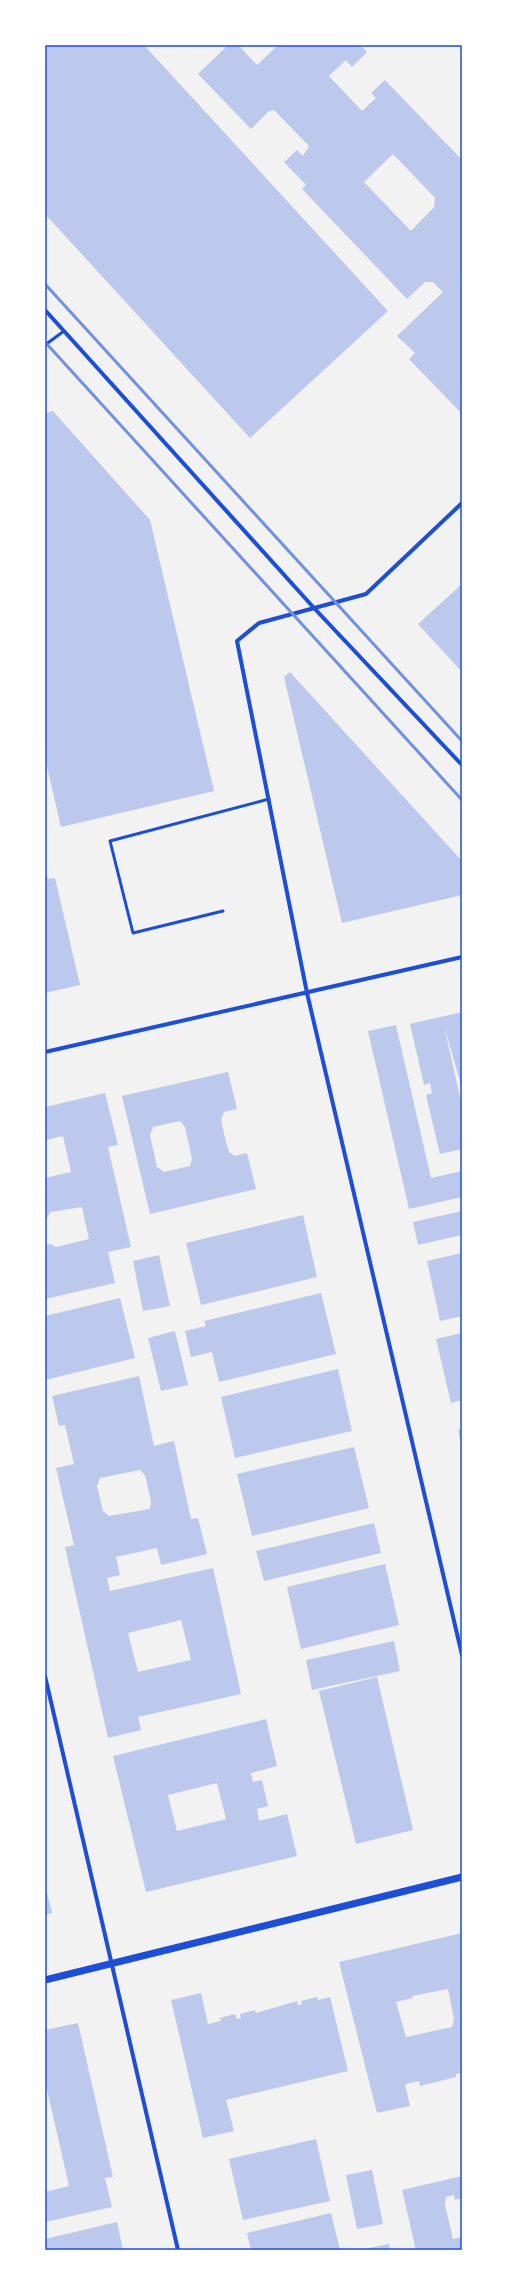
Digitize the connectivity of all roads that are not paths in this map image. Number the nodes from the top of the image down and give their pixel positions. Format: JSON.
{"nodes":[{"id":1,"x":45,"y":310,"type":"edge"},
{"id":2,"x":64,"y":331,"type":"junction"},
{"id":3,"x":45,"y":345,"type":"edge"},
{"id":4,"x":462,"y":503,"type":"edge"},
{"id":5,"x":314,"y":608,"type":"junction"},
{"id":6,"x":462,"y":765,"type":"edge"},
{"id":7,"x":269,"y":799,"type":"junction"},
{"id":8,"x":223,"y":911,"type":"dead end"},
{"id":9,"x":462,"y":957,"type":"edge"},
{"id":10,"x":307,"y":993,"type":"junction"},
{"id":11,"x":45,"y":1052,"type":"edge"},
{"id":12,"x":462,"y":1655,"type":"edge"},
{"id":13,"x":45,"y":1676,"type":"edge"},
{"id":14,"x":462,"y":1877,"type":"edge"},
{"id":15,"x":112,"y":1965,"type":"junction"},
{"id":16,"x":45,"y":1980,"type":"edge"},
{"id":17,"x":178,"y":2250,"type":"edge"}],
"edges":[{"from":1,"to":2,"type":"street"},
{"from":2,"to":3,"type":"lane"},
{"from":2,"to":5,"type":"street"},
{"from":4,"to":5,"type":"street"},
{"from":5,"to":6,"type":"street"},
{"from":5,"to":7,"type":"street"},
{"from":7,"to":8,"type":"lane"},
{"from":7,"to":10,"type":"street"},
{"from":9,"to":10,"type":"street"},
{"from":10,"to":11,"type":"street"},
{"from":10,"to":12,"type":"street"},
{"from":13,"to":15,"type":"street"},
{"from":14,"to":15,"type":"street"},
{"from":15,"to":16,"type":"street"},
{"from":15,"to":17,"type":"street"}]}
